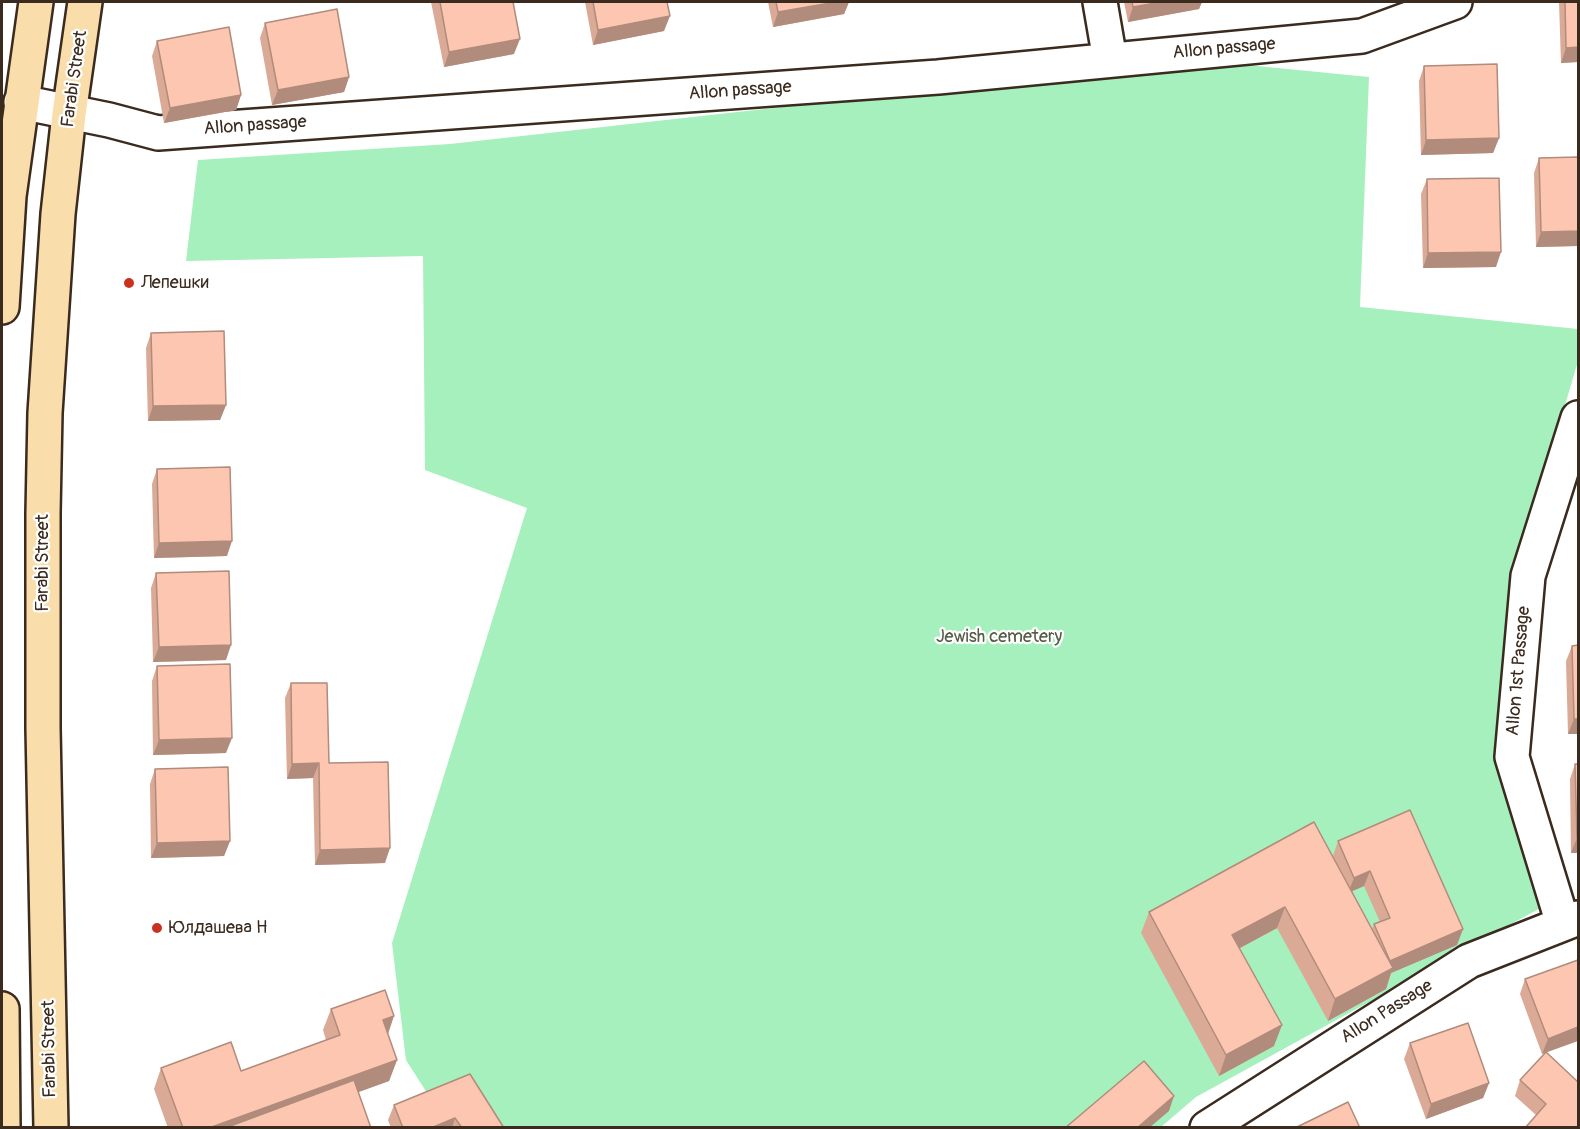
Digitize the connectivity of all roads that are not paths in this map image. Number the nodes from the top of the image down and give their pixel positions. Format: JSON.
{"nodes":[{"id":1,"x":36,"y":2,"type":"edge"},
{"id":2,"x":85,"y":2,"type":"edge"},
{"id":3,"x":1100,"y":2,"type":"edge"},
{"id":4,"x":1453,"y":2,"type":"edge"},
{"id":5,"x":1110,"y":60,"type":"junction"},
{"id":6,"x":21,"y":102,"type":"junction"},
{"id":7,"x":69,"y":114,"type":"junction"},
{"id":8,"x":2,"y":307,"type":"edge"},
{"id":9,"x":1578,"y":418,"type":"edge"},
{"id":10,"x":1571,"y":921,"type":"edge"},
{"id":11,"x":2,"y":1009,"type":"edge"},
{"id":12,"x":3,"y":1128,"type":"edge"},
{"id":13,"x":51,"y":1128,"type":"edge"},
{"id":14,"x":1207,"y":1128,"type":"edge"}],
"edges":[{"from":1,"to":6,"type":"main road"},
{"from":2,"to":7,"type":"main road","name":"Farabi Street"},
{"from":3,"to":5,"type":"street"},
{"from":4,"to":5,"type":"street","name":"Allon passage"},
{"from":5,"to":7,"type":"street","name":"Allon passage"},
{"from":6,"to":7,"type":"street","name":"Allon passage"},
{"from":6,"to":8,"type":"main road"},
{"from":7,"to":13,"type":"main road","name":"Farabi Street"},
{"from":9,"to":10,"type":"street","name":"Allon 1st Passage"},
{"from":10,"to":14,"type":"street","name":"Allon Passage"},
{"from":11,"to":12,"type":"main road"}]}
